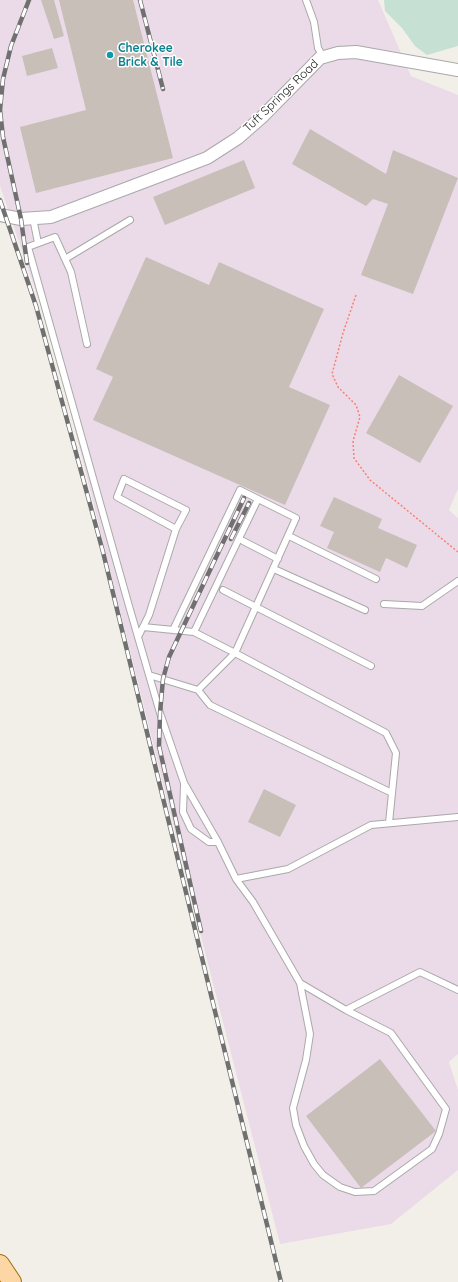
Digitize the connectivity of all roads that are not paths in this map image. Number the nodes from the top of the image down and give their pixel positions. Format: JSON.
{"nodes":[{"id":1,"x":306,"y":0,"type":"edge"},
{"id":2,"x":323,"y":57,"type":"junction"},
{"id":3,"x":458,"y":70,"type":"edge"},
{"id":4,"x":0,"y":215,"type":"edge"},
{"id":5,"x":33,"y":218,"type":"junction"},
{"id":6,"x":130,"y":220,"type":"dead end"},
{"id":7,"x":38,"y":243,"type":"junction"},
{"id":8,"x":65,"y":259,"type":"junction"},
{"id":9,"x":87,"y":344,"type":"dead end"},
{"id":10,"x":258,"y":499,"type":"junction"},
{"id":11,"x":176,"y":529,"type":"junction"},
{"id":12,"x":289,"y":536,"type":"junction"},
{"id":13,"x":242,"y":541,"type":"dead end"},
{"id":14,"x":278,"y":559,"type":"junction"},
{"id":15,"x":274,"y":569,"type":"junction"},
{"id":16,"x":376,"y":579,"type":"dead end"},
{"id":17,"x":458,"y":581,"type":"edge"},
{"id":18,"x":223,"y":590,"type":"dead end"},
{"id":19,"x":384,"y":604,"type":"dead end"},
{"id":20,"x":256,"y":607,"type":"junction"},
{"id":21,"x":365,"y":610,"type":"dead end"},
{"id":22,"x":143,"y":627,"type":"junction"},
{"id":23,"x":173,"y":630,"type":"junction"},
{"id":24,"x":194,"y":632,"type":"junction"},
{"id":25,"x":138,"y":637,"type":"junction"},
{"id":26,"x":235,"y":653,"type":"junction"},
{"id":27,"x":371,"y":666,"type":"dead end"},
{"id":28,"x":149,"y":675,"type":"junction"},
{"id":29,"x":198,"y":690,"type":"junction"},
{"id":30,"x":184,"y":783,"type":"junction"},
{"id":31,"x":392,"y":793,"type":"junction"},
{"id":32,"x":458,"y":817,"type":"edge"},
{"id":33,"x":389,"y":824,"type":"junction"},
{"id":34,"x":218,"y":842,"type":"junction"},
{"id":35,"x":236,"y":879,"type":"junction"},
{"id":36,"x":300,"y":983,"type":"junction"},
{"id":37,"x":458,"y":990,"type":"edge"},
{"id":38,"x":346,"y":1010,"type":"junction"},
{"id":39,"x":0,"y":1264,"type":"edge"},
{"id":40,"x":12,"y":1282,"type":"edge"}],
"edges":[{"from":1,"to":2,"type":"lane"},
{"from":2,"to":3,"type":"street","name":"Tuft Springs Road"},
{"from":2,"to":5,"type":"street","name":"Tuft Springs Road"},
{"from":4,"to":5,"type":"street","name":"Tuft Springs Road"},
{"from":5,"to":7,"type":"lane"},
{"from":6,"to":8,"type":"lane"},
{"from":7,"to":8,"type":"lane"},
{"from":7,"to":25,"type":"lane"},
{"from":8,"to":9,"type":"lane"},
{"from":10,"to":12,"type":"lane"},
{"from":10,"to":23,"type":"lane"},
{"from":10,"to":24,"type":"lane"},
{"from":11,"to":11,"type":"lane"},
{"from":11,"to":22,"type":"lane"},
{"from":12,"to":14,"type":"lane"},
{"from":12,"to":16,"type":"lane"},
{"from":13,"to":14,"type":"lane"},
{"from":14,"to":15,"type":"lane"},
{"from":15,"to":20,"type":"lane"},
{"from":15,"to":21,"type":"lane"},
{"from":17,"to":19,"type":"lane"},
{"from":18,"to":20,"type":"lane"},
{"from":20,"to":26,"type":"lane"},
{"from":20,"to":27,"type":"lane"},
{"from":22,"to":23,"type":"lane"},
{"from":22,"to":25,"type":"lane"},
{"from":23,"to":24,"type":"lane"},
{"from":24,"to":26,"type":"lane"},
{"from":25,"to":28,"type":"lane"},
{"from":26,"to":29,"type":"lane"},
{"from":26,"to":31,"type":"lane"},
{"from":28,"to":29,"type":"lane"},
{"from":28,"to":30,"type":"lane"},
{"from":29,"to":31,"type":"lane"},
{"from":30,"to":34,"type":"lane"},
{"from":30,"to":34,"type":"lane"},
{"from":31,"to":33,"type":"lane"},
{"from":32,"to":33,"type":"lane"},
{"from":33,"to":35,"type":"lane"},
{"from":34,"to":35,"type":"lane"},
{"from":35,"to":36,"type":"lane"},
{"from":36,"to":38,"type":"lane"},
{"from":36,"to":38,"type":"lane"},
{"from":37,"to":38,"type":"lane"},
{"from":39,"to":40,"type":"main road"}]}
